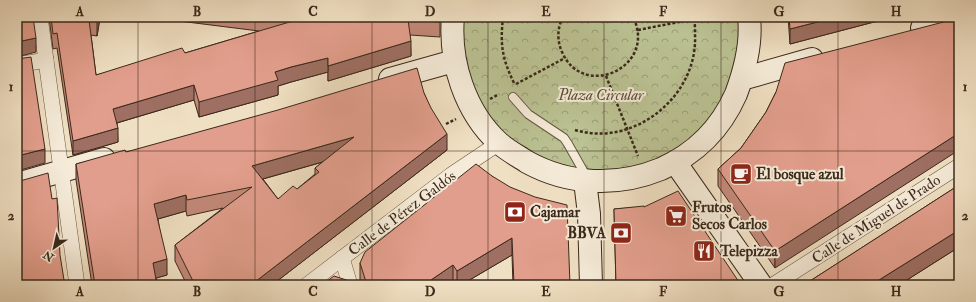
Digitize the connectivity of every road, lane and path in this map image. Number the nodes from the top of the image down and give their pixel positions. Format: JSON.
{"nodes":[{"id":1,"x":40,"y":17,"type":"edge"},
{"id":2,"x":453,"y":17,"type":"edge"},
{"id":3,"x":503,"y":17,"type":"edge"},
{"id":4,"x":563,"y":17,"type":"edge"},
{"id":5,"x":633,"y":17,"type":"edge"},
{"id":6,"x":732,"y":17,"type":"edge"},
{"id":7,"x":749,"y":17,"type":"edge"},
{"id":8,"x":694,"y":18,"type":"edge"},
{"id":9,"x":959,"y":18,"type":"edge"},
{"id":10,"x":638,"y":30,"type":"junction"},
{"id":11,"x":906,"y":33,"type":"edge"},
{"id":12,"x":830,"y":54,"type":"edge"},
{"id":13,"x":46,"y":60,"type":"junction"},
{"id":14,"x":454,"y":61,"type":"junction"},
{"id":15,"x":17,"y":65,"type":"edge"},
{"id":16,"x":606,"y":76,"type":"junction"},
{"id":17,"x":742,"y":79,"type":"junction"},
{"id":18,"x":374,"y":83,"type":"edge"},
{"id":19,"x":519,"y":90,"type":"dead end"},
{"id":20,"x":513,"y":97,"type":"dead end"},
{"id":21,"x":570,"y":128,"type":"dead end"},
{"id":22,"x":628,"y":129,"type":"junction"},
{"id":23,"x":500,"y":143,"type":"junction"},
{"id":24,"x":122,"y":154,"type":"edge"},
{"id":25,"x":675,"y":162,"type":"junction"},
{"id":26,"x":957,"y":170,"type":"edge"},
{"id":27,"x":61,"y":171,"type":"junction"},
{"id":28,"x":646,"y":175,"type":"junction"},
{"id":29,"x":585,"y":181,"type":"junction"},
{"id":30,"x":17,"y":184,"type":"edge"},
{"id":31,"x":342,"y":258,"type":"junction"},
{"id":32,"x":77,"y":285,"type":"edge"},
{"id":33,"x":307,"y":285,"type":"edge"},
{"id":34,"x":350,"y":285,"type":"edge"},
{"id":35,"x":591,"y":285,"type":"edge"},
{"id":36,"x":761,"y":285,"type":"edge"},
{"id":37,"x":773,"y":285,"type":"edge"}],
"edges":[{"from":1,"to":13,"type":"street"},
{"from":2,"to":14,"type":"street"},
{"from":3,"to":19,"type":"path"},
{"from":4,"to":16,"type":"path"},
{"from":5,"to":10,"type":"path"},
{"from":6,"to":8,"type":"path"},
{"from":7,"to":17,"type":"street"},
{"from":8,"to":10,"type":"path"},
{"from":8,"to":22,"type":"path"},
{"from":9,"to":11,"type":"street"},
{"from":10,"to":16,"type":"path"},
{"from":12,"to":17,"type":"street"},
{"from":13,"to":15,"type":"street"},
{"from":13,"to":27,"type":"street"},
{"from":14,"to":18,"type":"street"},
{"from":14,"to":23,"type":"street"},
{"from":16,"to":22,"type":"path"},
{"from":17,"to":25,"type":"street"},
{"from":20,"to":29,"type":"lane"},
{"from":21,"to":22,"type":"path"},
{"from":22,"to":28,"type":"path"},
{"from":23,"to":29,"type":"street"},
{"from":23,"to":31,"type":"street","name":"Calle de Pérez Galdós"},
{"from":24,"to":27,"type":"street"},
{"from":25,"to":28,"type":"street"},
{"from":25,"to":36,"type":"street"},
{"from":26,"to":37,"type":"street","name":"Calle de Miguel de Prado"},
{"from":27,"to":30,"type":"street"},
{"from":27,"to":32,"type":"street"},
{"from":28,"to":29,"type":"street"},
{"from":29,"to":35,"type":"street"},
{"from":31,"to":33,"type":"street","name":"Calle de Pérez Galdós"},
{"from":31,"to":34,"type":"street"}]}
